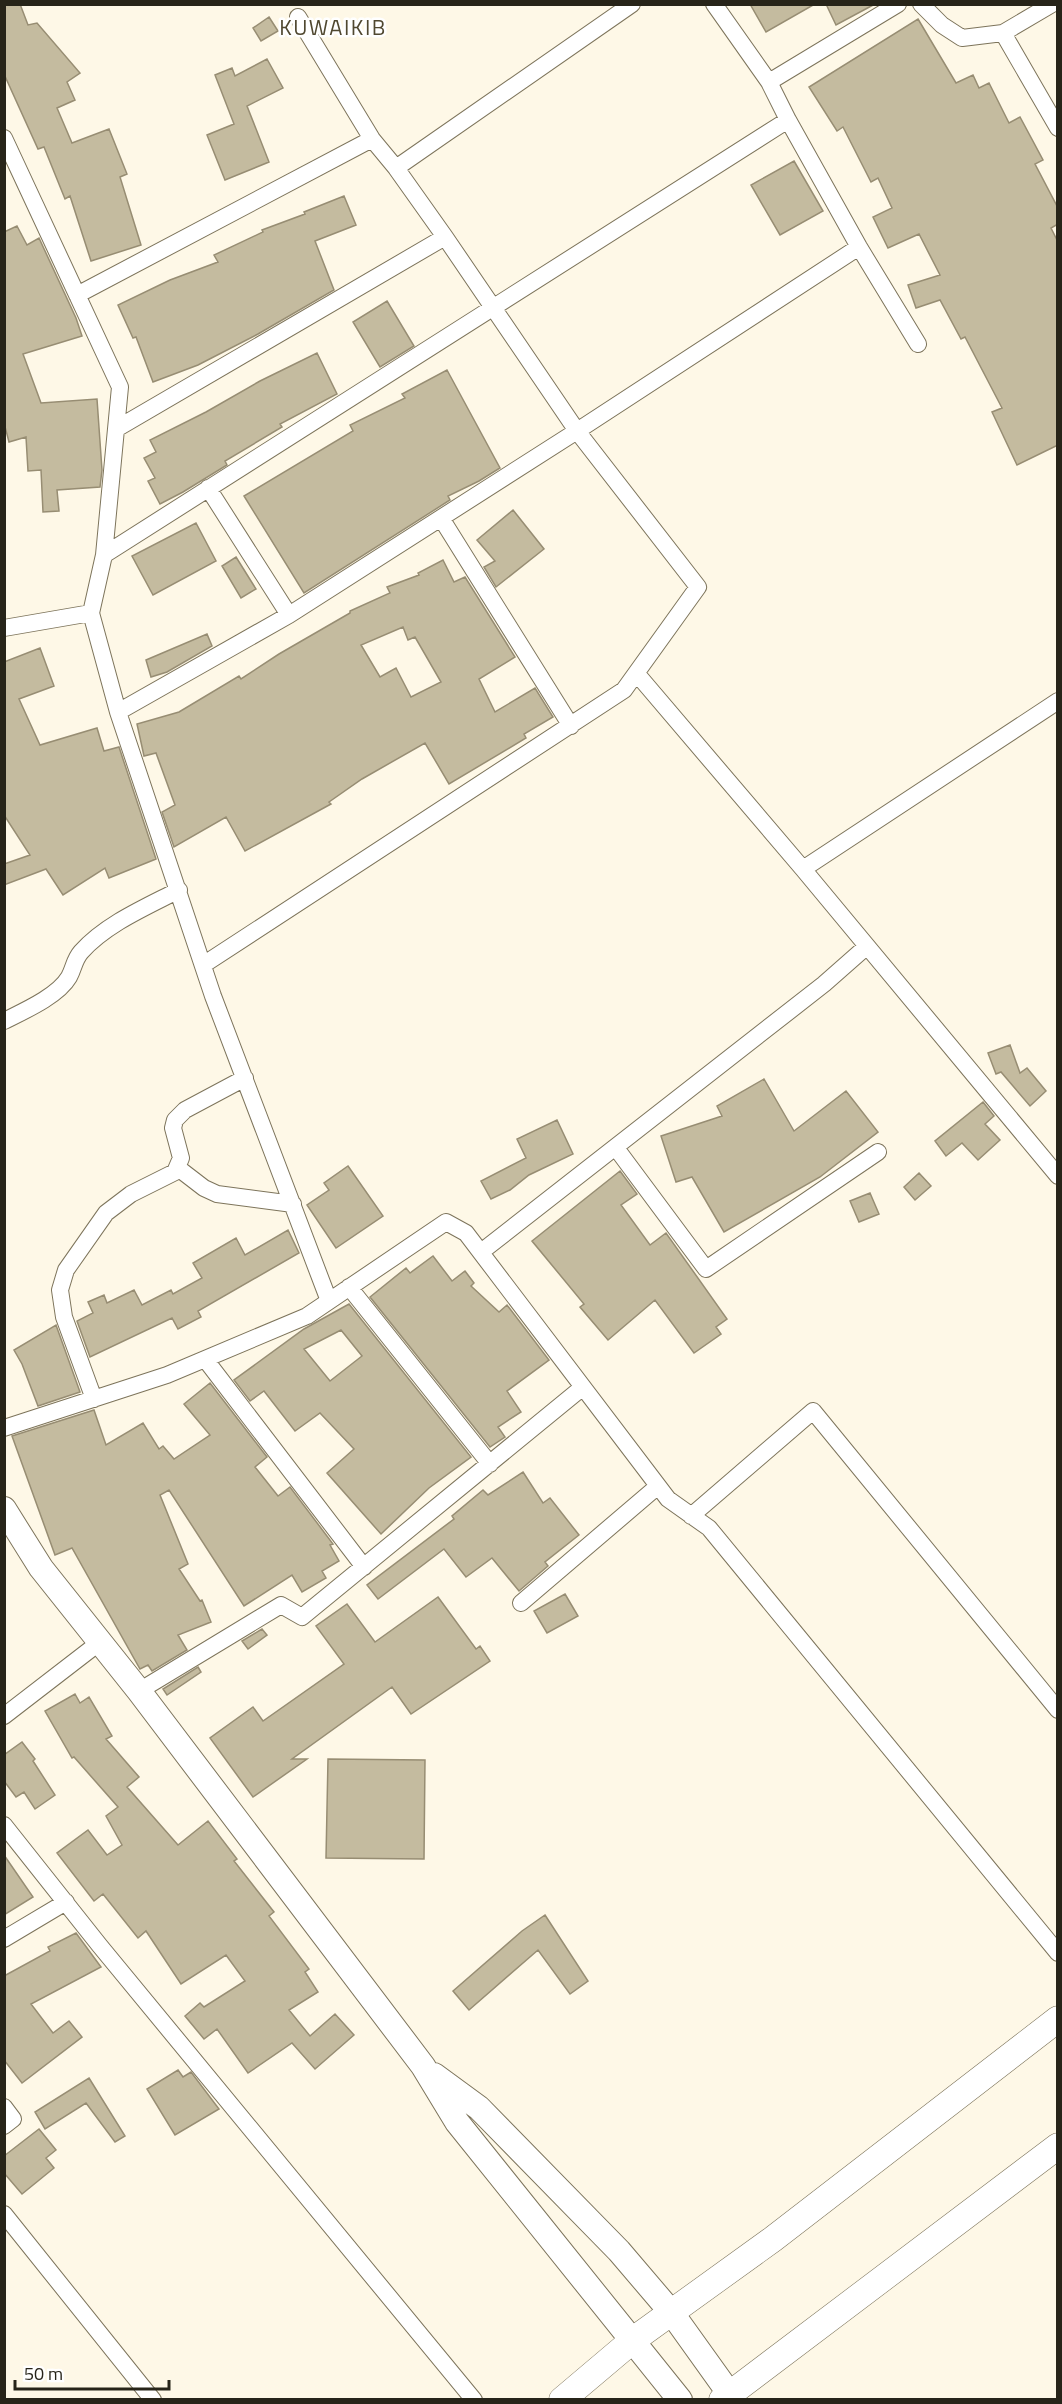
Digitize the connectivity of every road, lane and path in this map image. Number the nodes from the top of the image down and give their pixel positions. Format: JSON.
{"nodes":[{"id":1,"x":632,"y":4,"type":"edge"},
{"id":2,"x":714,"y":4,"type":"edge"},
{"id":3,"x":898,"y":4,"type":"edge"},
{"id":4,"x":921,"y":4,"type":"edge"},
{"id":5,"x":1052,"y":4,"type":"edge"},
{"id":6,"x":298,"y":17,"type":"dead end"},
{"id":7,"x":1003,"y":33,"type":"junction"},
{"id":8,"x":769,"y":82,"type":"junction"},
{"id":9,"x":788,"y":120,"type":"junction"},
{"id":10,"x":1058,"y":128,"type":"edge"},
{"id":11,"x":4,"y":138,"type":"edge"},
{"id":12,"x":372,"y":139,"type":"junction"},
{"id":13,"x":396,"y":168,"type":"junction"},
{"id":14,"x":445,"y":237,"type":"junction"},
{"id":15,"x":859,"y":247,"type":"junction"},
{"id":16,"x":77,"y":295,"type":"junction"},
{"id":17,"x":493,"y":308,"type":"junction"},
{"id":18,"x":918,"y":344,"type":"dead end"},
{"id":19,"x":116,"y":429,"type":"junction"},
{"id":20,"x":578,"y":431,"type":"junction"},
{"id":21,"x":208,"y":488,"type":"junction"},
{"id":22,"x":441,"y":518,"type":"junction"},
{"id":23,"x":104,"y":555,"type":"junction"},
{"id":24,"x":91,"y":613,"type":"junction"},
{"id":25,"x":289,"y":615,"type":"junction"},
{"id":26,"x":4,"y":628,"type":"edge"},
{"id":27,"x":637,"y":674,"type":"junction"},
{"id":28,"x":1058,"y":701,"type":"edge"},
{"id":29,"x":118,"y":712,"type":"junction"},
{"id":30,"x":571,"y":726,"type":"junction"},
{"id":31,"x":802,"y":869,"type":"junction"},
{"id":32,"x":179,"y":890,"type":"junction"},
{"id":33,"x":866,"y":947,"type":"junction"},
{"id":34,"x":203,"y":965,"type":"junction"},
{"id":35,"x":4,"y":1021,"type":"edge"},
{"id":36,"x":244,"y":1078,"type":"junction"},
{"id":37,"x":616,"y":1148,"type":"junction"},
{"id":38,"x":878,"y":1152,"type":"dead end"},
{"id":39,"x":178,"y":1168,"type":"junction"},
{"id":40,"x":1058,"y":1176,"type":"edge"},
{"id":41,"x":292,"y":1204,"type":"junction"},
{"id":42,"x":481,"y":1252,"type":"junction"},
{"id":43,"x":349,"y":1287,"type":"junction"},
{"id":44,"x":329,"y":1301,"type":"junction"},
{"id":45,"x":205,"y":1359,"type":"junction"},
{"id":46,"x":583,"y":1387,"type":"junction"},
{"id":47,"x":94,"y":1399,"type":"junction"},
{"id":48,"x":4,"y":1428,"type":"edge"},
{"id":49,"x":490,"y":1464,"type":"junction"},
{"id":50,"x":658,"y":1486,"type":"junction"},
{"id":51,"x":4,"y":1509,"type":"edge"},
{"id":52,"x":691,"y":1515,"type":"junction"},
{"id":53,"x":364,"y":1567,"type":"junction"},
{"id":54,"x":521,"y":1603,"type":"dead end"},
{"id":55,"x":100,"y":1642,"type":"junction"},
{"id":56,"x":139,"y":1691,"type":"junction"},
{"id":57,"x":1058,"y":1710,"type":"edge"},
{"id":58,"x":4,"y":1716,"type":"edge"},
{"id":59,"x":4,"y":1825,"type":"edge"},
{"id":60,"x":66,"y":1902,"type":"junction"},
{"id":61,"x":4,"y":1939,"type":"edge"},
{"id":62,"x":1058,"y":1953,"type":"edge"},
{"id":63,"x":1058,"y":2019,"type":"edge"},
{"id":64,"x":423,"y":2066,"type":"junction"},
{"id":65,"x":4,"y":2107,"type":"edge"},
{"id":66,"x":4,"y":2126,"type":"edge"},
{"id":67,"x":1058,"y":2146,"type":"edge"},
{"id":68,"x":4,"y":2214,"type":"edge"},
{"id":69,"x":670,"y":2312,"type":"junction"},
{"id":70,"x":633,"y":2340,"type":"junction"},
{"id":71,"x":729,"y":2398,"type":"edge"},
{"id":72,"x":153,"y":2400,"type":"edge"},
{"id":73,"x":474,"y":2400,"type":"edge"},
{"id":74,"x":562,"y":2400,"type":"edge"},
{"id":75,"x":680,"y":2400,"type":"edge"}],
"edges":[{"from":1,"to":13,"type":"street"},
{"from":2,"to":8,"type":"street"},
{"from":3,"to":8,"type":"street"},
{"from":4,"to":7,"type":"street"},
{"from":5,"to":7,"type":"street"},
{"from":6,"to":12,"type":"street"},
{"from":7,"to":10,"type":"street"},
{"from":8,"to":9,"type":"street"},
{"from":9,"to":15,"type":"street"},
{"from":9,"to":17,"type":"street"},
{"from":11,"to":16,"type":"street"},
{"from":12,"to":13,"type":"street"},
{"from":12,"to":16,"type":"street"},
{"from":13,"to":14,"type":"street"},
{"from":14,"to":17,"type":"street"},
{"from":14,"to":19,"type":"street"},
{"from":15,"to":18,"type":"street"},
{"from":15,"to":20,"type":"street"},
{"from":16,"to":19,"type":"street"},
{"from":17,"to":20,"type":"street"},
{"from":17,"to":21,"type":"street"},
{"from":19,"to":23,"type":"street"},
{"from":20,"to":22,"type":"street"},
{"from":20,"to":27,"type":"street"},
{"from":21,"to":23,"type":"street"},
{"from":21,"to":25,"type":"street"},
{"from":22,"to":25,"type":"street"},
{"from":22,"to":30,"type":"street"},
{"from":23,"to":24,"type":"street"},
{"from":24,"to":26,"type":"street"},
{"from":24,"to":29,"type":"street"},
{"from":25,"to":29,"type":"street"},
{"from":27,"to":30,"type":"street"},
{"from":27,"to":31,"type":"street"},
{"from":28,"to":31,"type":"street"},
{"from":29,"to":32,"type":"street"},
{"from":30,"to":34,"type":"street"},
{"from":31,"to":33,"type":"street"},
{"from":32,"to":34,"type":"street"},
{"from":32,"to":35,"type":"street"},
{"from":33,"to":37,"type":"street"},
{"from":33,"to":40,"type":"street"},
{"from":34,"to":36,"type":"street"},
{"from":36,"to":39,"type":"street"},
{"from":36,"to":41,"type":"street"},
{"from":37,"to":38,"type":"street"},
{"from":37,"to":42,"type":"street"},
{"from":39,"to":41,"type":"street"},
{"from":39,"to":47,"type":"street"},
{"from":41,"to":44,"type":"street"},
{"from":42,"to":43,"type":"street"},
{"from":42,"to":46,"type":"street"},
{"from":43,"to":44,"type":"street"},
{"from":43,"to":49,"type":"street"},
{"from":44,"to":45,"type":"street"},
{"from":45,"to":47,"type":"street"},
{"from":45,"to":53,"type":"street"},
{"from":46,"to":49,"type":"street"},
{"from":46,"to":50,"type":"street"},
{"from":47,"to":48,"type":"street"},
{"from":49,"to":53,"type":"street"},
{"from":50,"to":52,"type":"street"},
{"from":50,"to":54,"type":"street"},
{"from":51,"to":55,"type":"street"},
{"from":52,"to":57,"type":"street"},
{"from":52,"to":62,"type":"street"},
{"from":53,"to":56,"type":"street"},
{"from":55,"to":56,"type":"street"},
{"from":55,"to":58,"type":"street"},
{"from":56,"to":64,"type":"street"},
{"from":59,"to":60,"type":"street"},
{"from":60,"to":61,"type":"street"},
{"from":60,"to":73,"type":"street"},
{"from":63,"to":69,"type":"main road"},
{"from":64,"to":69,"type":"street"},
{"from":64,"to":70,"type":"street"},
{"from":65,"to":66,"type":"street"},
{"from":67,"to":71,"type":"main road"},
{"from":68,"to":72,"type":"street"},
{"from":69,"to":70,"type":"main road"},
{"from":69,"to":71,"type":"street"},
{"from":70,"to":74,"type":"main road"},
{"from":70,"to":75,"type":"street"}]}
